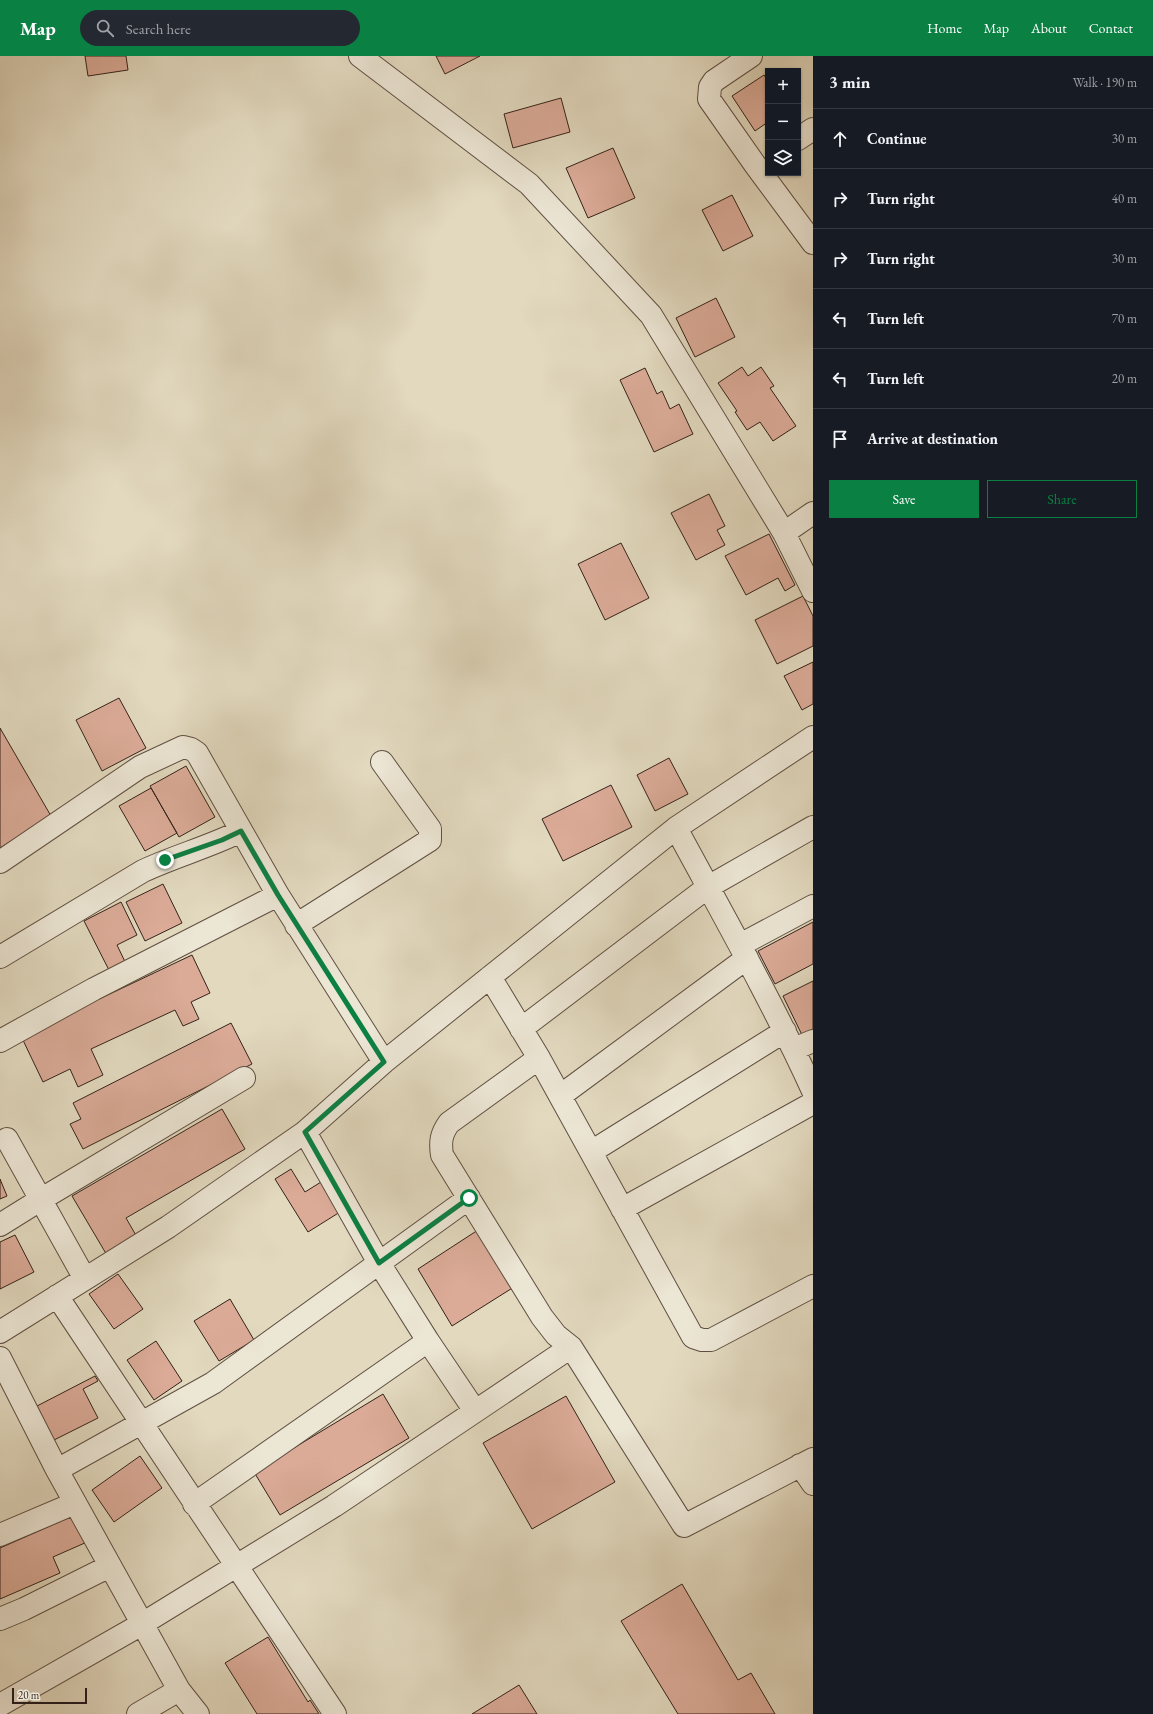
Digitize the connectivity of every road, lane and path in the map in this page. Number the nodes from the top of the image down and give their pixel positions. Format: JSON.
{"nodes":[{"id":1,"x":360,"y":56,"type":"edge"},
{"id":2,"x":751,"y":56,"type":"edge"},
{"id":3,"x":813,"y":129,"type":"edge"},
{"id":4,"x":801,"y":137,"type":"edge"},
{"id":5,"x":762,"y":162,"type":"edge"},
{"id":6,"x":813,"y":243,"type":"edge"},
{"id":7,"x":813,"y":513,"type":"edge"},
{"id":8,"x":784,"y":533,"type":"junction"},
{"id":9,"x":813,"y":591,"type":"edge"},
{"id":10,"x":813,"y":737,"type":"edge"},
{"id":11,"x":382,"y":762,"type":"dead end"},
{"id":12,"x":813,"y":827,"type":"edge"},
{"id":13,"x":676,"y":828,"type":"junction"},
{"id":14,"x":241,"y":831,"type":"junction"},
{"id":15,"x":0,"y":862,"type":"edge"},
{"id":16,"x":708,"y":887,"type":"junction"},
{"id":17,"x":278,"y":895,"type":"junction"},
{"id":18,"x":813,"y":906,"type":"edge"},
{"id":19,"x":296,"y":924,"type":"junction"},
{"id":20,"x":743,"y":951,"type":"junction"},
{"id":21,"x":0,"y":957,"type":"edge"},
{"id":22,"x":490,"y":977,"type":"junction"},
{"id":23,"x":521,"y":1029,"type":"junction"},
{"id":24,"x":797,"y":1040,"type":"edge"},
{"id":25,"x":0,"y":1041,"type":"edge"},
{"id":26,"x":539,"y":1058,"type":"junction"},
{"id":27,"x":384,"y":1062,"type":"junction"},
{"id":28,"x":244,"y":1078,"type":"dead end"},
{"id":29,"x":813,"y":1091,"type":"edge"},
{"id":30,"x":560,"y":1096,"type":"junction"},
{"id":31,"x":813,"y":1103,"type":"edge"},
{"id":32,"x":305,"y":1132,"type":"junction"},
{"id":33,"x":7,"y":1139,"type":"dead end"},
{"id":34,"x":591,"y":1152,"type":"junction"},
{"id":35,"x":469,"y":1198,"type":"junction"},
{"id":36,"x":40,"y":1200,"type":"junction"},
{"id":37,"x":622,"y":1209,"type":"junction"},
{"id":38,"x":0,"y":1225,"type":"edge"},
{"id":39,"x":379,"y":1263,"type":"junction"},
{"id":40,"x":85,"y":1279,"type":"junction"},
{"id":41,"x":813,"y":1286,"type":"edge"},
{"id":42,"x":57,"y":1296,"type":"junction"},
{"id":43,"x":0,"y":1332,"type":"edge"},
{"id":44,"x":428,"y":1341,"type":"junction"},
{"id":45,"x":571,"y":1347,"type":"junction"},
{"id":46,"x":0,"y":1358,"type":"edge"},
{"id":47,"x":475,"y":1411,"type":"junction"},
{"id":48,"x":141,"y":1424,"type":"junction"},
{"id":49,"x":807,"y":1462,"type":"edge"},
{"id":50,"x":57,"y":1470,"type":"junction"},
{"id":51,"x":813,"y":1484,"type":"edge"},
{"id":52,"x":75,"y":1503,"type":"junction"},
{"id":53,"x":194,"y":1504,"type":"junction"},
{"id":54,"x":0,"y":1535,"type":"edge"},
{"id":55,"x":110,"y":1566,"type":"junction"},
{"id":56,"x":236,"y":1566,"type":"junction"},
{"id":57,"x":0,"y":1619,"type":"edge"},
{"id":58,"x":142,"y":1624,"type":"junction"},
{"id":59,"x":179,"y":1690,"type":"junction"},
{"id":60,"x":0,"y":1705,"type":"edge"},
{"id":61,"x":138,"y":1714,"type":"edge"},
{"id":62,"x":198,"y":1714,"type":"edge"},
{"id":63,"x":335,"y":1714,"type":"edge"}],
"edges":[{"from":1,"to":8,"type":"street"},
{"from":2,"to":5,"type":"street"},
{"from":3,"to":4,"type":"street"},
{"from":5,"to":6,"type":"street"},
{"from":7,"to":8,"type":"street"},
{"from":8,"to":9,"type":"street"},
{"from":10,"to":13,"type":"street"},
{"from":11,"to":19,"type":"street"},
{"from":12,"to":16,"type":"street"},
{"from":13,"to":16,"type":"street"},
{"from":13,"to":22,"type":"street"},
{"from":14,"to":15,"type":"street"},
{"from":14,"to":17,"type":"street"},
{"from":14,"to":21,"type":"street"},
{"from":16,"to":20,"type":"street"},
{"from":16,"to":23,"type":"street"},
{"from":17,"to":19,"type":"street"},
{"from":17,"to":25,"type":"street"},
{"from":18,"to":20,"type":"street"},
{"from":19,"to":27,"type":"street"},
{"from":20,"to":24,"type":"street"},
{"from":20,"to":30,"type":"street"},
{"from":22,"to":23,"type":"street"},
{"from":22,"to":27,"type":"street"},
{"from":23,"to":26,"type":"street"},
{"from":24,"to":29,"type":"street"},
{"from":24,"to":34,"type":"street"},
{"from":26,"to":30,"type":"street"},
{"from":26,"to":35,"type":"street"},
{"from":27,"to":32,"type":"street"},
{"from":28,"to":36,"type":"street"},
{"from":30,"to":34,"type":"street"},
{"from":31,"to":37,"type":"street"},
{"from":32,"to":39,"type":"street"},
{"from":32,"to":40,"type":"street"},
{"from":33,"to":36,"type":"street"},
{"from":34,"to":37,"type":"street"},
{"from":35,"to":39,"type":"street"},
{"from":35,"to":45,"type":"street"},
{"from":36,"to":38,"type":"street"},
{"from":36,"to":40,"type":"street"},
{"from":37,"to":41,"type":"street"},
{"from":39,"to":44,"type":"street"},
{"from":39,"to":48,"type":"street"},
{"from":40,"to":42,"type":"street"},
{"from":42,"to":43,"type":"street"},
{"from":42,"to":48,"type":"street"},
{"from":44,"to":47,"type":"street"},
{"from":44,"to":53,"type":"street"},
{"from":45,"to":47,"type":"street"},
{"from":45,"to":49,"type":"street"},
{"from":46,"to":50,"type":"street"},
{"from":47,"to":56,"type":"street"},
{"from":48,"to":50,"type":"street"},
{"from":48,"to":53,"type":"street"},
{"from":49,"to":51,"type":"street"},
{"from":50,"to":52,"type":"street"},
{"from":52,"to":54,"type":"street"},
{"from":52,"to":55,"type":"street"},
{"from":53,"to":56,"type":"street"},
{"from":55,"to":57,"type":"street"},
{"from":55,"to":58,"type":"street"},
{"from":56,"to":58,"type":"street"},
{"from":56,"to":63,"type":"street"},
{"from":58,"to":59,"type":"street"},
{"from":58,"to":60,"type":"street"},
{"from":59,"to":61,"type":"street"},
{"from":59,"to":62,"type":"street"}]}
